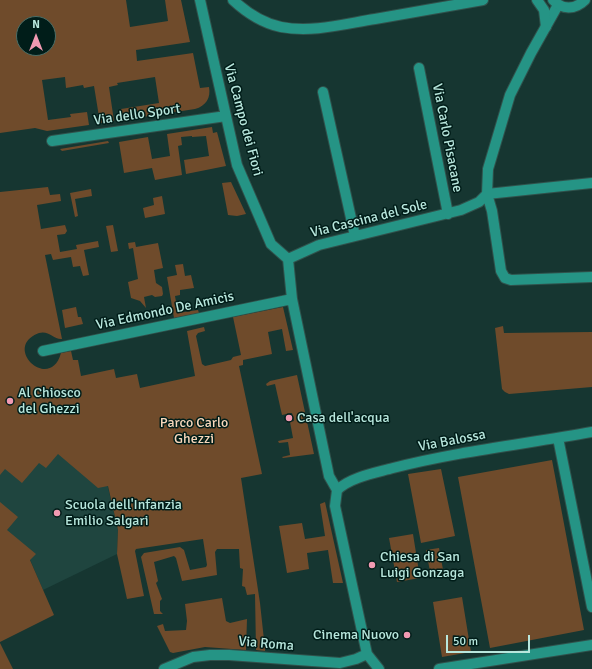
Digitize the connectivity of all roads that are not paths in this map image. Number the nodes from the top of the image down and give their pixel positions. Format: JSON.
{"nodes":[{"id":1,"x":200,"y":0,"type":"edge"},
{"id":2,"x":233,"y":0,"type":"edge"},
{"id":3,"x":483,"y":0,"type":"edge"},
{"id":4,"x":537,"y":0,"type":"edge"},
{"id":5,"x":585,"y":0,"type":"edge"},
{"id":6,"x":555,"y":3,"type":"edge"},
{"id":7,"x":546,"y":27,"type":"junction"},
{"id":8,"x":419,"y":68,"type":"dead end"},
{"id":9,"x":323,"y":92,"type":"dead end"},
{"id":10,"x":226,"y":116,"type":"junction"},
{"id":11,"x":52,"y":141,"type":"dead end"},
{"id":12,"x":592,"y":183,"type":"edge"},
{"id":13,"x":487,"y":194,"type":"junction"},
{"id":14,"x":448,"y":214,"type":"junction"},
{"id":15,"x":355,"y":236,"type":"junction"},
{"id":16,"x":288,"y":259,"type":"junction"},
{"id":17,"x":592,"y":277,"type":"edge"},
{"id":18,"x":292,"y":299,"type":"junction"},
{"id":19,"x":43,"y":351,"type":"dead end"},
{"id":20,"x":592,"y":432,"type":"edge"},
{"id":21,"x":558,"y":438,"type":"junction"},
{"id":22,"x":337,"y":490,"type":"junction"},
{"id":23,"x":592,"y":607,"type":"edge"},
{"id":24,"x":592,"y":645,"type":"edge"},
{"id":25,"x":367,"y":654,"type":"junction"},
{"id":26,"x":459,"y":667,"type":"edge"},
{"id":27,"x":164,"y":669,"type":"edge"},
{"id":28,"x":380,"y":669,"type":"edge"},
{"id":29,"x":439,"y":669,"type":"edge"}],
"edges":[{"from":1,"to":10,"type":"street","name":"Via Campo dei Fiori"},
{"from":2,"to":3,"type":"street"},
{"from":4,"to":7,"type":"street"},
{"from":5,"to":6,"type":"street"},
{"from":6,"to":7,"type":"street"},
{"from":7,"to":13,"type":"street"},
{"from":8,"to":14,"type":"street","name":"Via Carlo Pisacane"},
{"from":9,"to":15,"type":"street"},
{"from":10,"to":11,"type":"street","name":"Via dello Sport"},
{"from":10,"to":16,"type":"street","name":"Via Campo dei Fiori"},
{"from":12,"to":13,"type":"street"},
{"from":13,"to":14,"type":"street","name":"Via Cascina del Sole"},
{"from":13,"to":17,"type":"street"},
{"from":14,"to":15,"type":"street","name":"Via Cascina del Sole"},
{"from":15,"to":16,"type":"street","name":"Via Cascina del Sole"},
{"from":16,"to":18,"type":"street"},
{"from":18,"to":19,"type":"street","name":"Via Edmondo De Amicis"},
{"from":18,"to":22,"type":"street"},
{"from":20,"to":21,"type":"street","name":"Via Balossa"},
{"from":21,"to":22,"type":"street","name":"Via Balossa"},
{"from":21,"to":23,"type":"street"},
{"from":22,"to":25,"type":"street"},
{"from":24,"to":26,"type":"street"},
{"from":25,"to":27,"type":"street","name":"Via Roma"},
{"from":25,"to":28,"type":"street"},
{"from":26,"to":29,"type":"street"}]}
